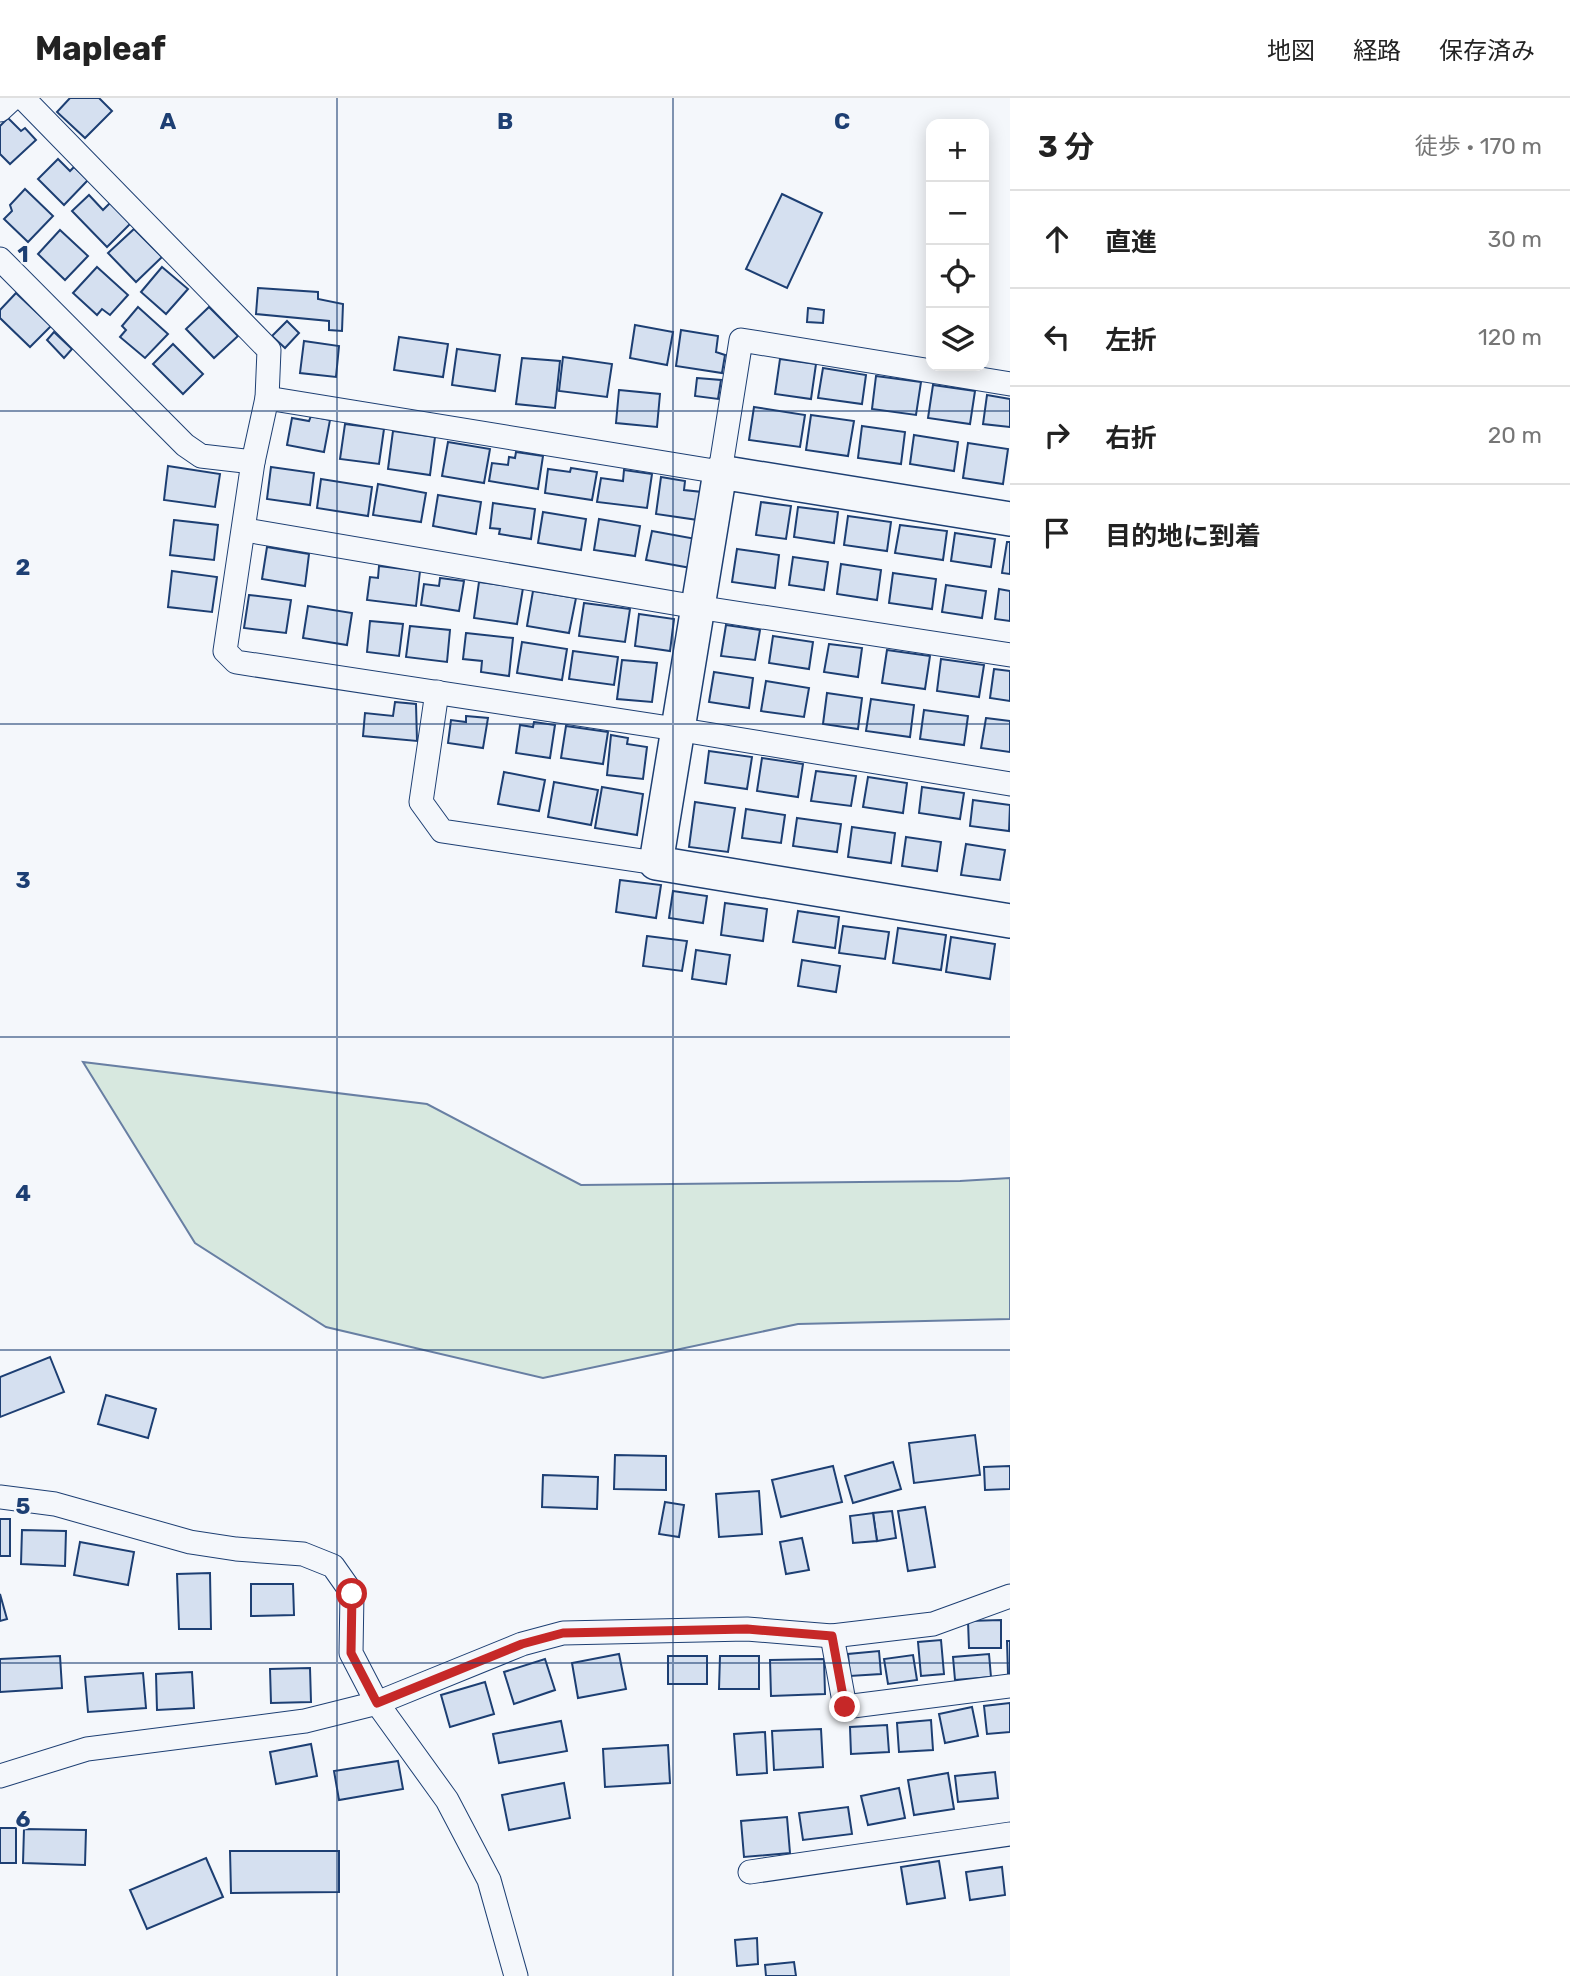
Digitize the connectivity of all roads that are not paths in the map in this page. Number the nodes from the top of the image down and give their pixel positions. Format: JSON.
{"nodes":[{"id":1,"x":13,"y":98,"type":"edge"},
{"id":2,"x":23,"y":98,"type":"edge"},
{"id":3,"x":0,"y":110,"type":"edge"},
{"id":4,"x":0,"y":259,"type":"edge"},
{"id":5,"x":1010,"y":384,"type":"edge"},
{"id":6,"x":267,"y":398,"type":"junction"},
{"id":7,"x":253,"y":462,"type":"junction"},
{"id":8,"x":720,"y":472,"type":"junction"},
{"id":9,"x":1010,"y":519,"type":"edge"},
{"id":10,"x":245,"y":530,"type":"junction"},
{"id":11,"x":697,"y":607,"type":"junction"},
{"id":12,"x":1010,"y":655,"type":"edge"},
{"id":13,"x":437,"y":692,"type":"junction"},
{"id":14,"x":676,"y":729,"type":"junction"},
{"id":15,"x":1010,"y":784,"type":"edge"},
{"id":16,"x":656,"y":863,"type":"junction"},
{"id":17,"x":1009,"y":915,"type":"edge"},
{"id":18,"x":0,"y":1497,"type":"edge"},
{"id":19,"x":1010,"y":1596,"type":"edge"},
{"id":20,"x":832,"y":1636,"type":"junction"},
{"id":21,"x":1010,"y":1686,"type":"edge"},
{"id":22,"x":377,"y":1703,"type":"junction"},
{"id":23,"x":0,"y":1776,"type":"edge"},
{"id":24,"x":1010,"y":1834,"type":"edge"},
{"id":25,"x":750,"y":1871,"type":"dead end"},
{"id":26,"x":516,"y":1976,"type":"edge"}],
"edges":[{"from":1,"to":3,"type":"street"},
{"from":2,"to":6,"type":"street"},
{"from":4,"to":7,"type":"street"},
{"from":5,"to":8,"type":"street"},
{"from":6,"to":7,"type":"street"},
{"from":6,"to":8,"type":"street"},
{"from":7,"to":10,"type":"street"},
{"from":8,"to":9,"type":"street"},
{"from":8,"to":11,"type":"street"},
{"from":10,"to":11,"type":"street"},
{"from":10,"to":13,"type":"street"},
{"from":11,"to":12,"type":"street"},
{"from":11,"to":14,"type":"street"},
{"from":13,"to":14,"type":"street"},
{"from":13,"to":16,"type":"street"},
{"from":14,"to":15,"type":"street"},
{"from":14,"to":16,"type":"street"},
{"from":16,"to":17,"type":"street"},
{"from":18,"to":22,"type":"street"},
{"from":19,"to":20,"type":"street"},
{"from":20,"to":21,"type":"street"},
{"from":20,"to":22,"type":"street"},
{"from":22,"to":23,"type":"street"},
{"from":22,"to":26,"type":"street"},
{"from":24,"to":25,"type":"street"}]}
